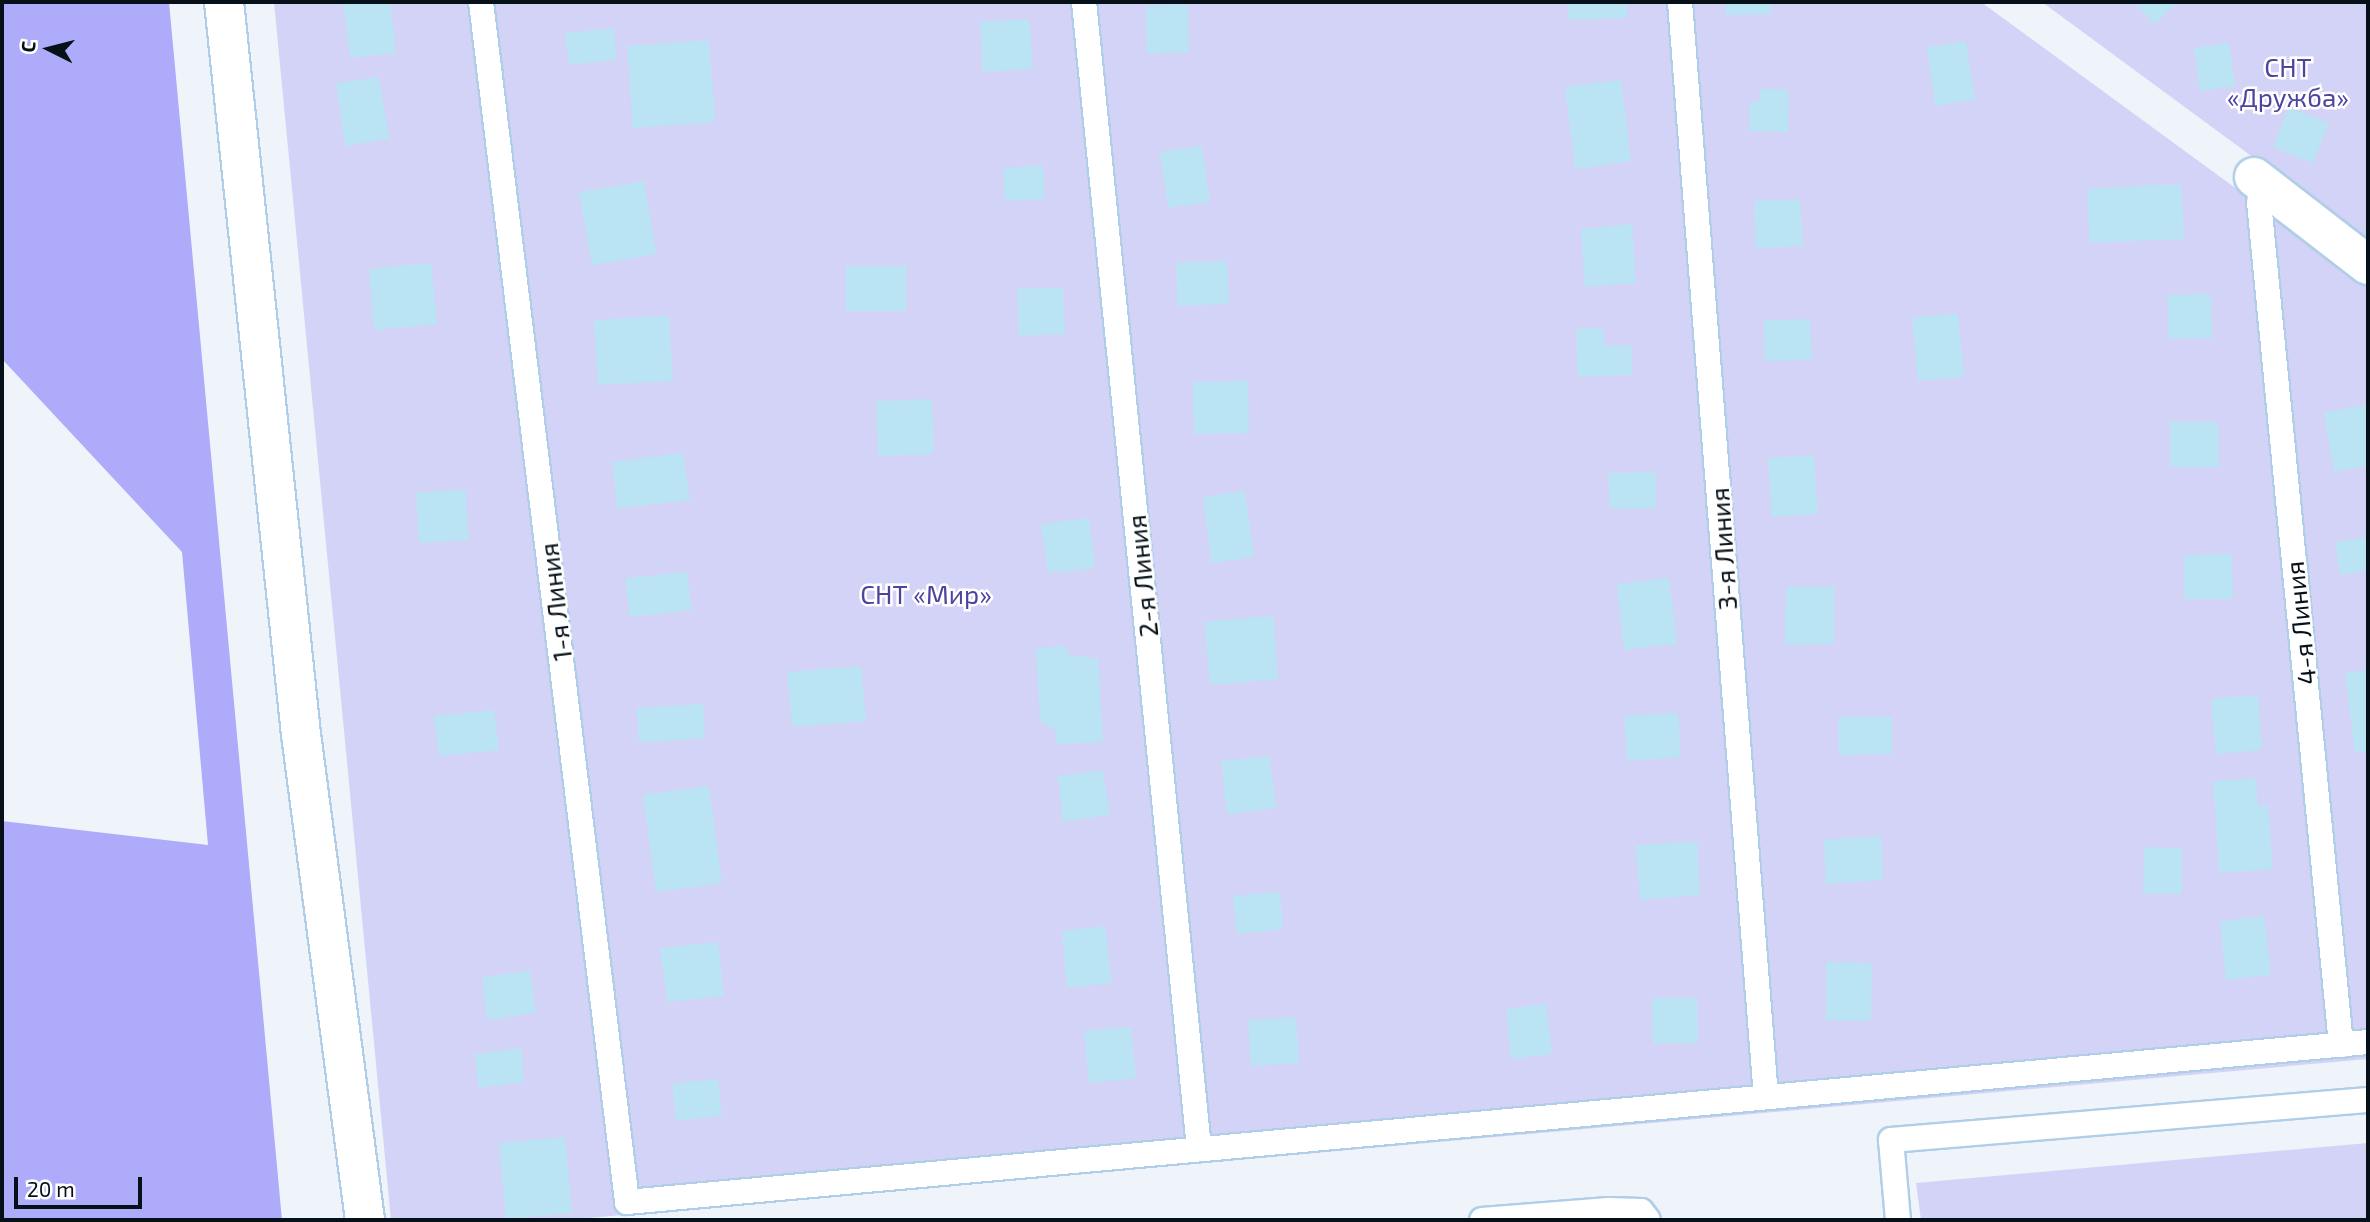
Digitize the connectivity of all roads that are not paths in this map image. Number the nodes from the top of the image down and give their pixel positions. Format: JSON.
{"nodes":[{"id":1,"x":224,"y":2,"type":"edge"},
{"id":2,"x":481,"y":2,"type":"edge"},
{"id":3,"x":1084,"y":2,"type":"edge"},
{"id":4,"x":1680,"y":2,"type":"edge"},
{"id":5,"x":2257,"y":189,"type":"joint"},
{"id":6,"x":2368,"y":265,"type":"edge"},
{"id":7,"x":2368,"y":1042,"type":"edge"},
{"id":8,"x":2341,"y":1045,"type":"junction"},
{"id":9,"x":1766,"y":1097,"type":"junction"},
{"id":10,"x":2368,"y":1100,"type":"edge"},
{"id":11,"x":1199,"y":1149,"type":"junction"},
{"id":12,"x":365,"y":1220,"type":"edge"},
{"id":13,"x":1482,"y":1220,"type":"edge"},
{"id":14,"x":1648,"y":1220,"type":"edge"},
{"id":15,"x":1898,"y":1220,"type":"edge"}],
"edges":[{"from":1,"to":12,"type":"street"},
{"from":2,"to":11,"type":"lane","name":"1-я Линия"},
{"from":3,"to":11,"type":"lane","name":"2-я Линия"},
{"from":4,"to":9,"type":"lane","name":"3-я Линия"},
{"from":5,"to":6,"type":"street"},
{"from":5,"to":8,"type":"lane","name":"4-я Линия"},
{"from":7,"to":8,"type":"lane"},
{"from":8,"to":9,"type":"lane"},
{"from":9,"to":11,"type":"lane"},
{"from":10,"to":15,"type":"lane"},
{"from":13,"to":14,"type":"lane"}]}
